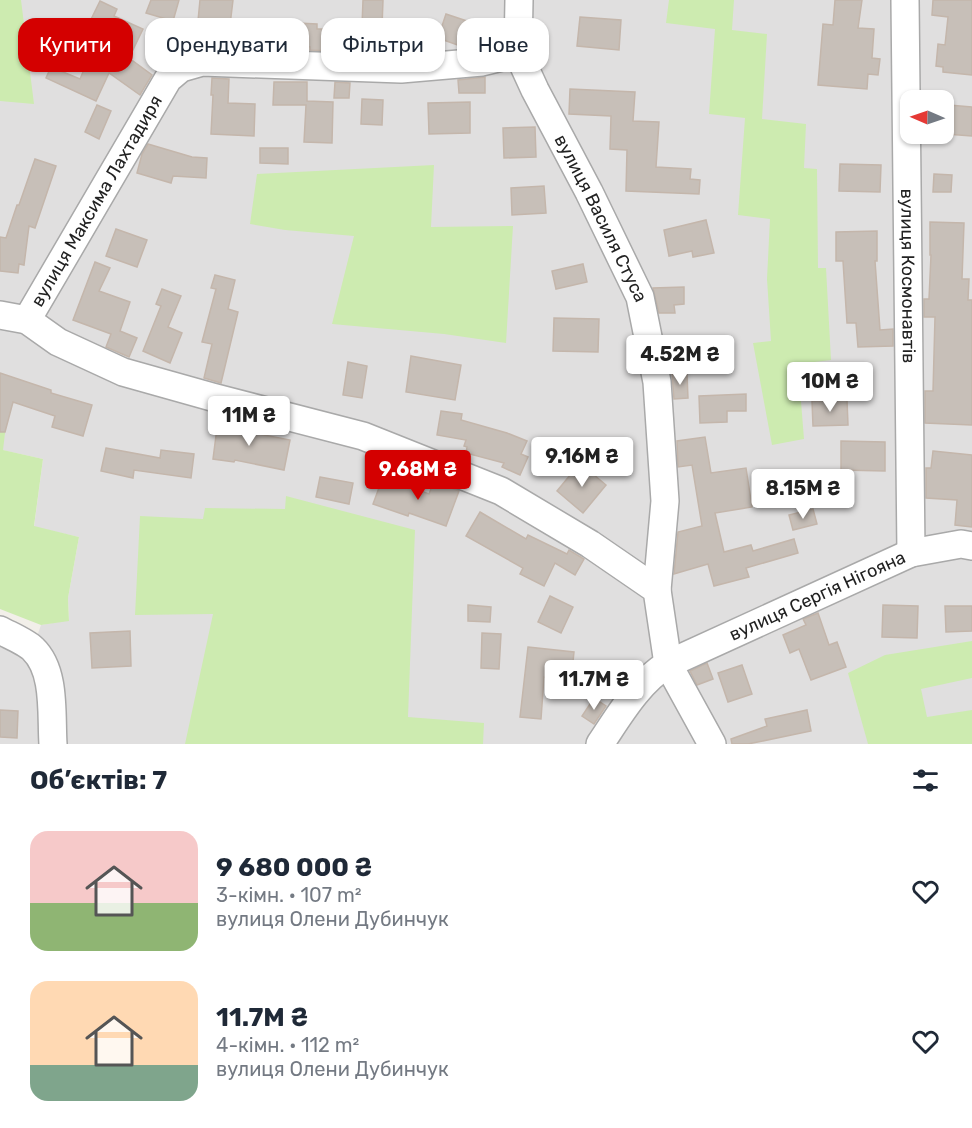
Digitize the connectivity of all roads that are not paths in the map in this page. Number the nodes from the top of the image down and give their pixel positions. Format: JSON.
{"nodes":[{"id":1,"x":519,"y":0,"type":"edge"},
{"id":2,"x":905,"y":0,"type":"edge"},
{"id":3,"x":519,"y":18,"type":"edge"},
{"id":4,"x":457,"y":64,"type":"edge"},
{"id":5,"x":527,"y":72,"type":"edge"},
{"id":6,"x":0,"y":315,"type":"edge"},
{"id":7,"x":27,"y":320,"type":"junction"},
{"id":8,"x":972,"y":546,"type":"edge"},
{"id":9,"x":911,"y":553,"type":"junction"},
{"id":10,"x":657,"y":590,"type":"junction"},
{"id":11,"x":0,"y":630,"type":"edge"},
{"id":12,"x":668,"y":664,"type":"junction"},
{"id":13,"x":53,"y":744,"type":"edge"},
{"id":14,"x":600,"y":744,"type":"edge"},
{"id":15,"x":712,"y":744,"type":"edge"}],
"edges":[{"from":1,"to":3,"type":"street","name":"вулиця Василя Стуса"},
{"from":2,"to":9,"type":"street","name":"вулиця Космонавтів"},
{"from":4,"to":7,"type":"street","name":"вулиця Максима Лахтадиря"},
{"from":5,"to":10,"type":"street","name":"вулиця Василя Стуса"},
{"from":6,"to":7,"type":"street"},
{"from":7,"to":10,"type":"street"},
{"from":8,"to":9,"type":"street","name":"вулиця Сергія Нігояна"},
{"from":9,"to":12,"type":"street","name":"вулиця Сергія Нігояна"},
{"from":10,"to":12,"type":"street","name":"вулиця Василя Стуса"},
{"from":11,"to":13,"type":"street"},
{"from":12,"to":14,"type":"street","name":"вулиця Сергія Нігояна"},
{"from":12,"to":15,"type":"street"}]}
